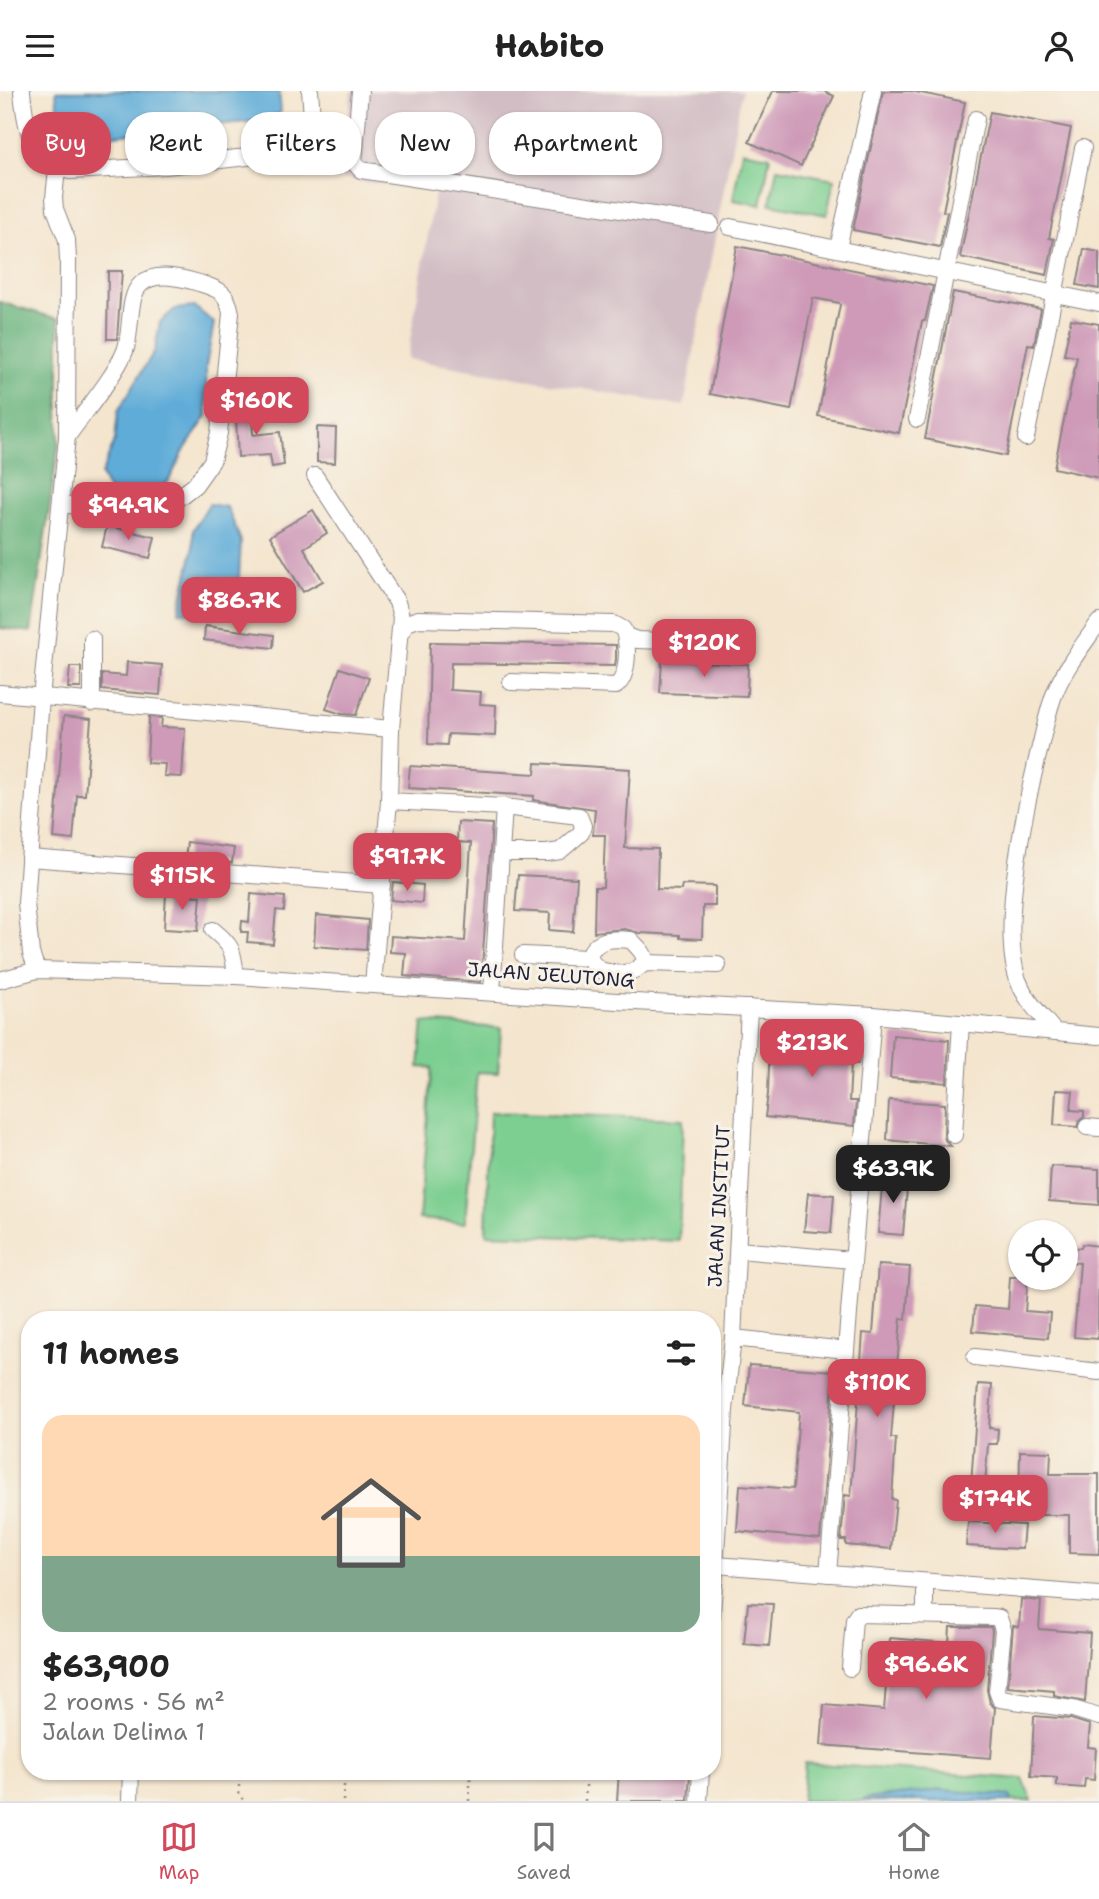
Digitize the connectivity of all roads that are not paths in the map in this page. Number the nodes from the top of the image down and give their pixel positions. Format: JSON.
{"nodes":[{"id":1,"x":22,"y":91,"type":"edge"},
{"id":2,"x":310,"y":91,"type":"edge"},
{"id":3,"x":360,"y":91,"type":"edge"},
{"id":4,"x":873,"y":91,"type":"edge"},
{"id":5,"x":24,"y":112,"type":"edge"},
{"id":6,"x":976,"y":119,"type":"dead end"},
{"id":7,"x":1083,"y":148,"type":"dead end"},
{"id":8,"x":111,"y":169,"type":"edge"},
{"id":9,"x":56,"y":175,"type":"edge"},
{"id":10,"x":711,"y":224,"type":"dead end"},
{"id":11,"x":730,"y":227,"type":"dead end"},
{"id":12,"x":838,"y":248,"type":"junction"},
{"id":13,"x":947,"y":271,"type":"junction"},
{"id":14,"x":1054,"y":293,"type":"junction"},
{"id":15,"x":1099,"y":303,"type":"edge"},
{"id":16,"x":917,"y":419,"type":"dead end"},
{"id":17,"x":67,"y":437,"type":"junction"},
{"id":18,"x":1026,"y":438,"type":"dead end"},
{"id":19,"x":315,"y":476,"type":"dead end"},
{"id":20,"x":62,"y":504,"type":"junction"},
{"id":21,"x":1099,"y":622,"type":"edge"},
{"id":22,"x":401,"y":632,"type":"junction"},
{"id":23,"x":626,"y":636,"type":"junction"},
{"id":24,"x":92,"y":639,"type":"dead end"},
{"id":25,"x":695,"y":642,"type":"dead end"},
{"id":26,"x":511,"y":682,"type":"dead end"},
{"id":27,"x":0,"y":693,"type":"edge"},
{"id":28,"x":41,"y":698,"type":"junction"},
{"id":29,"x":92,"y":703,"type":"junction"},
{"id":30,"x":391,"y":729,"type":"junction"},
{"id":31,"x":389,"y":801,"type":"junction"},
{"id":32,"x":504,"y":807,"type":"junction"},
{"id":33,"x":502,"y":853,"type":"junction"},
{"id":34,"x":29,"y":858,"type":"junction"},
{"id":35,"x":382,"y":885,"type":"junction"},
{"id":36,"x":212,"y":930,"type":"dead end"},
{"id":37,"x":523,"y":955,"type":"dead end"},
{"id":38,"x":588,"y":958,"type":"junction"},
{"id":39,"x":645,"y":963,"type":"junction"},
{"id":40,"x":718,"y":965,"type":"dead end"},
{"id":41,"x":37,"y":969,"type":"junction"},
{"id":42,"x":619,"y":974,"type":"junction"},
{"id":43,"x":236,"y":976,"type":"junction"},
{"id":44,"x":0,"y":980,"type":"edge"},
{"id":45,"x":373,"y":985,"type":"junction"},
{"id":46,"x":492,"y":992,"type":"junction"},
{"id":47,"x":617,"y":1001,"type":"junction"},
{"id":48,"x":749,"y":1008,"type":"junction"},
{"id":49,"x":873,"y":1015,"type":"junction"},
{"id":50,"x":961,"y":1023,"type":"junction"},
{"id":51,"x":1055,"y":1032,"type":"junction"},
{"id":52,"x":1099,"y":1036,"type":"edge"},
{"id":53,"x":954,"y":1135,"type":"dead end"},
{"id":54,"x":738,"y":1250,"type":"junction"},
{"id":55,"x":852,"y":1260,"type":"junction"},
{"id":56,"x":733,"y":1338,"type":"junction"},
{"id":57,"x":846,"y":1350,"type":"junction"},
{"id":58,"x":975,"y":1357,"type":"dead end"},
{"id":59,"x":1099,"y":1372,"type":"edge"},
{"id":60,"x":721,"y":1396,"type":"edge"},
{"id":61,"x":721,"y":1565,"type":"edge"},
{"id":62,"x":828,"y":1574,"type":"junction"},
{"id":63,"x":925,"y":1582,"type":"junction"},
{"id":64,"x":1099,"y":1595,"type":"edge"},
{"id":65,"x":925,"y":1615,"type":"junction"},
{"id":66,"x":849,"y":1668,"type":"dead end"},
{"id":67,"x":1099,"y":1717,"type":"edge"},
{"id":68,"x":131,"y":1780,"type":"edge"},
{"id":69,"x":700,"y":1780,"type":"edge"},
{"id":70,"x":130,"y":1801,"type":"edge"},
{"id":71,"x":699,"y":1801,"type":"edge"}],
"edges":[{"from":1,"to":5,"type":"street"},
{"from":2,"to":8,"type":"street"},
{"from":3,"to":10,"type":"street"},
{"from":4,"to":12,"type":"street"},
{"from":6,"to":13,"type":"street"},
{"from":7,"to":14,"type":"street"},
{"from":9,"to":17,"type":"street"},
{"from":11,"to":12,"type":"street"},
{"from":12,"to":13,"type":"street"},
{"from":13,"to":14,"type":"street"},
{"from":13,"to":16,"type":"street"},
{"from":14,"to":15,"type":"street"},
{"from":14,"to":18,"type":"street"},
{"from":17,"to":20,"type":"street"},
{"from":17,"to":20,"type":"street"},
{"from":19,"to":22,"type":"street"},
{"from":20,"to":28,"type":"street"},
{"from":21,"to":51,"type":"street"},
{"from":22,"to":23,"type":"street"},
{"from":22,"to":30,"type":"street"},
{"from":23,"to":25,"type":"street"},
{"from":23,"to":26,"type":"street"},
{"from":24,"to":29,"type":"street"},
{"from":27,"to":28,"type":"street"},
{"from":28,"to":29,"type":"street"},
{"from":28,"to":34,"type":"street"},
{"from":29,"to":30,"type":"street"},
{"from":30,"to":31,"type":"street"},
{"from":31,"to":32,"type":"street"},
{"from":31,"to":35,"type":"street"},
{"from":32,"to":33,"type":"street"},
{"from":32,"to":33,"type":"street"},
{"from":33,"to":46,"type":"street"},
{"from":34,"to":35,"type":"street"},
{"from":34,"to":41,"type":"street"},
{"from":35,"to":45,"type":"street"},
{"from":36,"to":43,"type":"street"},
{"from":37,"to":38,"type":"street"},
{"from":38,"to":39,"type":"street"},
{"from":38,"to":42,"type":"street"},
{"from":39,"to":40,"type":"street"},
{"from":39,"to":42,"type":"street"},
{"from":41,"to":43,"type":"street","name":"JALAN JELUTONG"},
{"from":41,"to":44,"type":"street","name":"JALAN JELUTONG"},
{"from":42,"to":47,"type":"street"},
{"from":43,"to":45,"type":"street","name":"JALAN JELUTONG"},
{"from":45,"to":46,"type":"street","name":"JALAN JELUTONG"},
{"from":46,"to":47,"type":"street","name":"JALAN JELUTONG"},
{"from":47,"to":48,"type":"street","name":"JALAN JELUTONG"},
{"from":48,"to":49,"type":"street","name":"JALAN JELUTONG"},
{"from":48,"to":54,"type":"street","name":"JALAN INSTITUT"},
{"from":49,"to":50,"type":"street","name":"JALAN JELUTONG"},
{"from":49,"to":55,"type":"street"},
{"from":50,"to":51,"type":"street","name":"JALAN JELUTONG"},
{"from":50,"to":53,"type":"street"},
{"from":51,"to":52,"type":"street","name":"JALAN JELUTONG"},
{"from":54,"to":55,"type":"street"},
{"from":54,"to":56,"type":"street","name":"JALAN INSTITUT"},
{"from":55,"to":57,"type":"street"},
{"from":56,"to":57,"type":"street"},
{"from":56,"to":60,"type":"street","name":"JALAN INSTITUT"},
{"from":57,"to":62,"type":"street"},
{"from":58,"to":59,"type":"street"},
{"from":61,"to":62,"type":"street"},
{"from":62,"to":63,"type":"street"},
{"from":63,"to":64,"type":"street"},
{"from":63,"to":65,"type":"street"},
{"from":65,"to":66,"type":"street"},
{"from":65,"to":67,"type":"street"},
{"from":68,"to":70,"type":"street"},
{"from":69,"to":71,"type":"street"}]}
